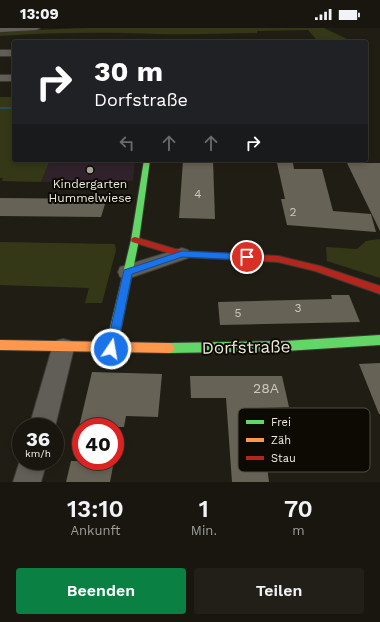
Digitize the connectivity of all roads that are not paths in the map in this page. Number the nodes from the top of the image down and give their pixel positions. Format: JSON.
{"nodes":[{"id":1,"x":32,"y":28,"type":"edge"},
{"id":2,"x":36,"y":28,"type":"edge"},
{"id":3,"x":0,"y":30,"type":"edge"},
{"id":4,"x":0,"y":53,"type":"edge"},
{"id":5,"x":12,"y":53,"type":"edge"},
{"id":6,"x":0,"y":78,"type":"edge"},
{"id":7,"x":12,"y":78,"type":"edge"},
{"id":8,"x":147,"y":162,"type":"edge"},
{"id":9,"x":135,"y":240,"type":"junction"},
{"id":10,"x":182,"y":254,"type":"junction"},
{"id":11,"x":127,"y":272,"type":"junction"},
{"id":12,"x":380,"y":290,"type":"edge"},
{"id":13,"x":380,"y":340,"type":"edge"},
{"id":14,"x":0,"y":346,"type":"edge"},
{"id":15,"x":62,"y":348,"type":"junction"},
{"id":16,"x":111,"y":349,"type":"junction"},
{"id":17,"x":44,"y":418,"type":"edge"},
{"id":18,"x":31,"y":470,"type":"edge"},
{"id":19,"x":28,"y":482,"type":"edge"}],
"edges":[{"from":1,"to":2,"type":"street"},
{"from":1,"to":3,"type":"street"},
{"from":4,"to":5,"type":"street"},
{"from":6,"to":7,"type":"street"},
{"from":8,"to":9,"type":"street"},
{"from":9,"to":10,"type":"street"},
{"from":9,"to":11,"type":"street"},
{"from":10,"to":11,"type":"street"},
{"from":10,"to":12,"type":"street"},
{"from":11,"to":16,"type":"street"},
{"from":13,"to":16,"type":"street","name":"Dorfstraße"},
{"from":14,"to":15,"type":"street","name":"Dorfstraße"},
{"from":15,"to":16,"type":"street","name":"Dorfstraße"},
{"from":15,"to":17,"type":"street"},
{"from":18,"to":19,"type":"street"}]}
